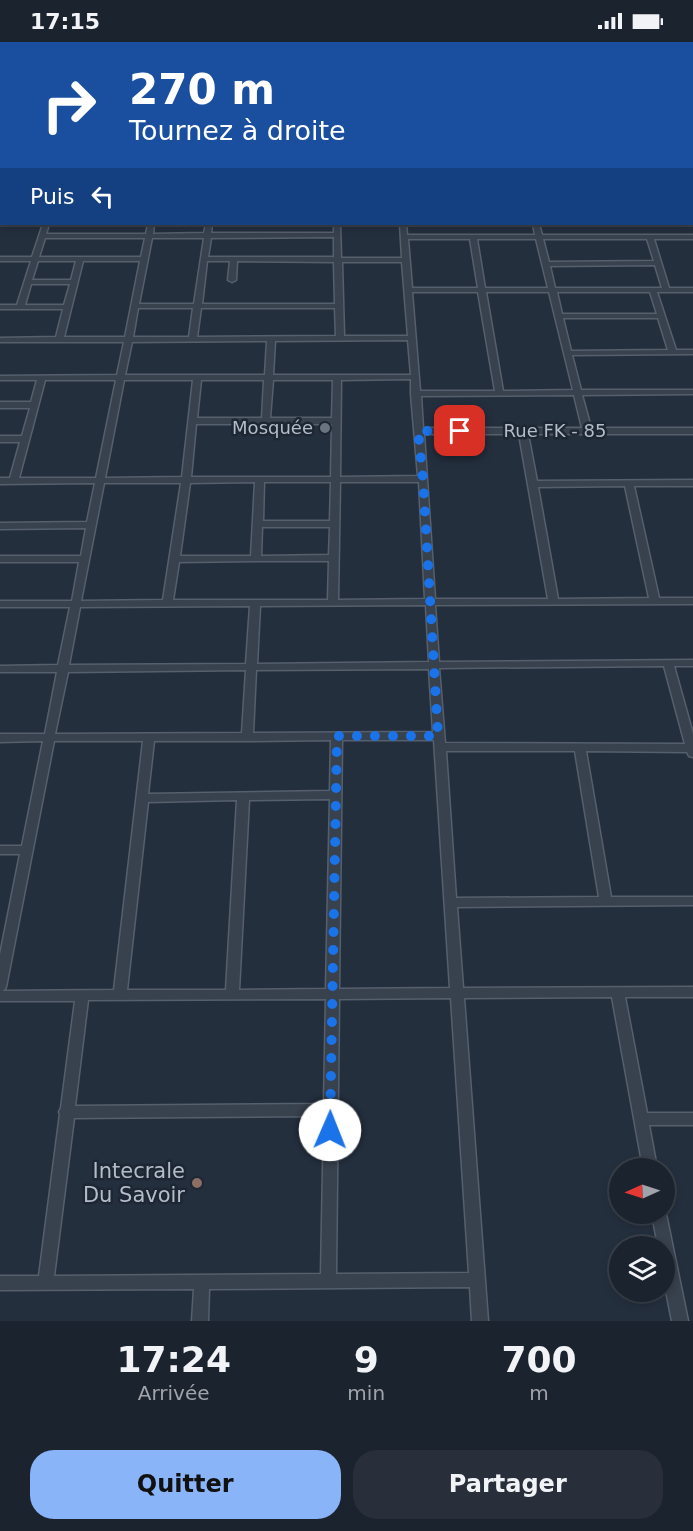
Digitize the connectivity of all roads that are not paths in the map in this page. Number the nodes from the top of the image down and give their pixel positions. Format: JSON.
{"nodes":[{"id":1,"x":46,"y":225,"type":"edge"},
{"id":2,"x":151,"y":225,"type":"edge"},
{"id":3,"x":209,"y":225,"type":"edge"},
{"id":4,"x":337,"y":225,"type":"edge"},
{"id":5,"x":403,"y":225,"type":"edge"},
{"id":6,"x":536,"y":225,"type":"edge"},
{"id":7,"x":149,"y":235,"type":"junction"},
{"id":8,"x":207,"y":235,"type":"junction"},
{"id":9,"x":337,"y":235,"type":"junction"},
{"id":10,"x":42,"y":236,"type":"junction"},
{"id":11,"x":403,"y":237,"type":"junction"},
{"id":12,"x":473,"y":237,"type":"junction"},
{"id":13,"x":539,"y":237,"type":"junction"},
{"id":14,"x":650,"y":237,"type":"junction"},
{"id":15,"x":693,"y":237,"type":"edge"},
{"id":16,"x":35,"y":259,"type":"junction"},
{"id":17,"x":80,"y":259,"type":"junction"},
{"id":18,"x":144,"y":259,"type":"junction"},
{"id":19,"x":234,"y":259,"type":"junction"},
{"id":20,"x":0,"y":260,"type":"edge"},
{"id":21,"x":203,"y":260,"type":"junction"},
{"id":22,"x":338,"y":260,"type":"junction"},
{"id":23,"x":405,"y":260,"type":"junction"},
{"id":24,"x":546,"y":264,"type":"junction"},
{"id":25,"x":658,"y":264,"type":"junction"},
{"id":26,"x":232,"y":280,"type":"dead end"},
{"id":27,"x":28,"y":282,"type":"junction"},
{"id":28,"x":74,"y":282,"type":"junction"},
{"id":29,"x":408,"y":290,"type":"junction"},
{"id":30,"x":482,"y":290,"type":"junction"},
{"id":31,"x":552,"y":290,"type":"junction"},
{"id":32,"x":653,"y":290,"type":"junction"},
{"id":33,"x":666,"y":290,"type":"junction"},
{"id":34,"x":693,"y":290,"type":"edge"},
{"id":35,"x":135,"y":306,"type":"junction"},
{"id":36,"x":196,"y":306,"type":"junction"},
{"id":37,"x":339,"y":306,"type":"junction"},
{"id":38,"x":0,"y":307,"type":"edge"},
{"id":39,"x":20,"y":307,"type":"junction"},
{"id":40,"x":67,"y":307,"type":"junction"},
{"id":41,"x":559,"y":316,"type":"junction"},
{"id":42,"x":662,"y":316,"type":"junction"},
{"id":43,"x":411,"y":338,"type":"junction"},
{"id":44,"x":193,"y":339,"type":"junction"},
{"id":45,"x":271,"y":339,"type":"junction"},
{"id":46,"x":340,"y":339,"type":"junction"},
{"id":47,"x":0,"y":340,"type":"edge"},
{"id":48,"x":59,"y":340,"type":"junction"},
{"id":49,"x":128,"y":340,"type":"junction"},
{"id":50,"x":673,"y":352,"type":"junction"},
{"id":51,"x":568,"y":353,"type":"junction"},
{"id":52,"x":692,"y":354,"type":"edge"},
{"id":53,"x":269,"y":377,"type":"junction"},
{"id":54,"x":337,"y":377,"type":"junction"},
{"id":55,"x":414,"y":377,"type":"junction"},
{"id":56,"x":0,"y":378,"type":"edge"},
{"id":57,"x":42,"y":378,"type":"junction"},
{"id":58,"x":120,"y":378,"type":"junction"},
{"id":59,"x":197,"y":378,"type":"junction"},
{"id":60,"x":693,"y":392,"type":"edge"},
{"id":61,"x":498,"y":393,"type":"junction"},
{"id":62,"x":578,"y":393,"type":"junction"},
{"id":63,"x":415,"y":394,"type":"junction"},
{"id":64,"x":0,"y":405,"type":"edge"},
{"id":65,"x":35,"y":405,"type":"junction"},
{"id":66,"x":192,"y":421,"type":"junction"},
{"id":67,"x":266,"y":421,"type":"junction"},
{"id":68,"x":336,"y":421,"type":"junction"},
{"id":69,"x":418,"y":431,"type":"junction"},
{"id":70,"x":523,"y":431,"type":"junction"},
{"id":71,"x":587,"y":431,"type":"junction"},
{"id":72,"x":693,"y":431,"type":"edge"},
{"id":73,"x":0,"y":439,"type":"edge"},
{"id":74,"x":26,"y":439,"type":"junction"},
{"id":75,"x":335,"y":479,"type":"junction"},
{"id":76,"x":423,"y":479,"type":"junction"},
{"id":77,"x":100,"y":480,"type":"junction"},
{"id":78,"x":186,"y":480,"type":"junction"},
{"id":79,"x":260,"y":480,"type":"junction"},
{"id":80,"x":0,"y":481,"type":"edge"},
{"id":81,"x":14,"y":481,"type":"junction"},
{"id":82,"x":629,"y":483,"type":"junction"},
{"id":83,"x":693,"y":483,"type":"edge"},
{"id":84,"x":532,"y":484,"type":"junction"},
{"id":85,"x":258,"y":524,"type":"junction"},
{"id":86,"x":334,"y":524,"type":"junction"},
{"id":87,"x":91,"y":525,"type":"junction"},
{"id":88,"x":0,"y":526,"type":"edge"},
{"id":89,"x":334,"y":558,"type":"junction"},
{"id":90,"x":0,"y":559,"type":"edge"},
{"id":91,"x":84,"y":559,"type":"junction"},
{"id":92,"x":175,"y":559,"type":"junction"},
{"id":93,"x":256,"y":559,"type":"junction"},
{"id":94,"x":654,"y":601,"type":"junction"},
{"id":95,"x":693,"y":601,"type":"edge"},
{"id":96,"x":429,"y":602,"type":"junction"},
{"id":97,"x":554,"y":602,"type":"junction"},
{"id":98,"x":168,"y":603,"type":"junction"},
{"id":99,"x":255,"y":603,"type":"junction"},
{"id":100,"x":333,"y":603,"type":"junction"},
{"id":101,"x":0,"y":604,"type":"edge"},
{"id":102,"x":76,"y":604,"type":"junction"},
{"id":103,"x":693,"y":663,"type":"edge"},
{"id":104,"x":668,"y":664,"type":"junction"},
{"id":105,"x":434,"y":665,"type":"junction"},
{"id":106,"x":250,"y":667,"type":"junction"},
{"id":107,"x":63,"y":668,"type":"junction"},
{"id":108,"x":0,"y":669,"type":"edge"},
{"id":109,"x":337,"y":736,"type":"junction"},
{"id":110,"x":247,"y":737,"type":"junction"},
{"id":111,"x":0,"y":738,"type":"edge"},
{"id":112,"x":49,"y":738,"type":"junction"},
{"id":113,"x":149,"y":738,"type":"junction"},
{"id":114,"x":439,"y":742,"type":"junction"},
{"id":115,"x":580,"y":748,"type":"junction"},
{"id":116,"x":692,"y":751,"type":"edge"},
{"id":117,"x":336,"y":795,"type":"junction"},
{"id":118,"x":243,"y":797,"type":"junction"},
{"id":119,"x":142,"y":798,"type":"junction"},
{"id":120,"x":0,"y":850,"type":"edge"},
{"id":121,"x":27,"y":850,"type":"junction"},
{"id":122,"x":693,"y":901,"type":"edge"},
{"id":123,"x":606,"y":902,"type":"junction"},
{"id":124,"x":450,"y":903,"type":"junction"},
{"id":125,"x":0,"y":987,"type":"edge"},
{"id":126,"x":693,"y":992,"type":"edge"},
{"id":127,"x":618,"y":993,"type":"junction"},
{"id":128,"x":333,"y":994,"type":"junction"},
{"id":129,"x":456,"y":994,"type":"junction"},
{"id":130,"x":120,"y":995,"type":"junction"},
{"id":131,"x":232,"y":995,"type":"junction"},
{"id":132,"x":0,"y":996,"type":"edge"},
{"id":133,"x":82,"y":996,"type":"junction"},
{"id":134,"x":331,"y":1110,"type":"junction"},
{"id":135,"x":66,"y":1112,"type":"junction"},
{"id":136,"x":641,"y":1119,"type":"junction"},
{"id":137,"x":693,"y":1119,"type":"edge"},
{"id":138,"x":648,"y":1158,"type":"edge"},
{"id":139,"x":661,"y":1224,"type":"edge"},
{"id":140,"x":477,"y":1280,"type":"junction"},
{"id":141,"x":202,"y":1282,"type":"junction"},
{"id":142,"x":328,"y":1282,"type":"junction"},
{"id":143,"x":0,"y":1283,"type":"edge"},
{"id":144,"x":45,"y":1283,"type":"junction"},
{"id":145,"x":200,"y":1321,"type":"edge"},
{"id":146,"x":480,"y":1321,"type":"edge"},
{"id":147,"x":680,"y":1321,"type":"edge"}],
"edges":[{"from":1,"to":10,"type":"street"},
{"from":2,"to":7,"type":"street"},
{"from":3,"to":8,"type":"street"},
{"from":4,"to":9,"type":"street"},
{"from":5,"to":11,"type":"street"},
{"from":6,"to":13,"type":"street"},
{"from":7,"to":8,"type":"street"},
{"from":7,"to":10,"type":"street"},
{"from":7,"to":18,"type":"street"},
{"from":8,"to":9,"type":"street"},
{"from":8,"to":21,"type":"street"},
{"from":9,"to":22,"type":"street"},
{"from":10,"to":16,"type":"street"},
{"from":11,"to":12,"type":"street"},
{"from":11,"to":23,"type":"street"},
{"from":12,"to":13,"type":"street"},
{"from":12,"to":30,"type":"street"},
{"from":13,"to":14,"type":"street"},
{"from":13,"to":24,"type":"street"},
{"from":14,"to":15,"type":"street"},
{"from":14,"to":25,"type":"street"},
{"from":16,"to":17,"type":"street"},
{"from":16,"to":20,"type":"street"},
{"from":16,"to":27,"type":"street"},
{"from":17,"to":18,"type":"street"},
{"from":17,"to":28,"type":"street"},
{"from":18,"to":35,"type":"street"},
{"from":19,"to":21,"type":"street"},
{"from":19,"to":22,"type":"street"},
{"from":19,"to":26,"type":"street"},
{"from":21,"to":36,"type":"street"},
{"from":22,"to":23,"type":"street"},
{"from":22,"to":37,"type":"street"},
{"from":23,"to":29,"type":"street"},
{"from":24,"to":25,"type":"street"},
{"from":24,"to":31,"type":"street"},
{"from":25,"to":33,"type":"street"},
{"from":27,"to":28,"type":"street"},
{"from":27,"to":39,"type":"street"},
{"from":28,"to":40,"type":"street"},
{"from":29,"to":30,"type":"street"},
{"from":29,"to":43,"type":"street"},
{"from":30,"to":31,"type":"street"},
{"from":30,"to":61,"type":"street"},
{"from":31,"to":32,"type":"street"},
{"from":31,"to":41,"type":"street"},
{"from":32,"to":33,"type":"street"},
{"from":32,"to":42,"type":"street"},
{"from":33,"to":34,"type":"street"},
{"from":35,"to":36,"type":"street"},
{"from":35,"to":49,"type":"street"},
{"from":36,"to":37,"type":"street"},
{"from":36,"to":44,"type":"street"},
{"from":37,"to":46,"type":"street"},
{"from":38,"to":39,"type":"street"},
{"from":39,"to":40,"type":"street"},
{"from":40,"to":48,"type":"street"},
{"from":41,"to":42,"type":"street"},
{"from":41,"to":51,"type":"street"},
{"from":42,"to":50,"type":"street"},
{"from":43,"to":46,"type":"street"},
{"from":43,"to":55,"type":"street"},
{"from":44,"to":45,"type":"street"},
{"from":44,"to":49,"type":"street"},
{"from":45,"to":46,"type":"street"},
{"from":45,"to":53,"type":"street"},
{"from":47,"to":48,"type":"street"},
{"from":48,"to":49,"type":"street"},
{"from":49,"to":58,"type":"street"},
{"from":50,"to":51,"type":"street"},
{"from":50,"to":52,"type":"street"},
{"from":51,"to":62,"type":"street"},
{"from":53,"to":54,"type":"street"},
{"from":53,"to":59,"type":"street"},
{"from":53,"to":67,"type":"street"},
{"from":54,"to":55,"type":"street"},
{"from":54,"to":68,"type":"street"},
{"from":55,"to":63,"type":"street"},
{"from":56,"to":57,"type":"street"},
{"from":57,"to":58,"type":"street"},
{"from":57,"to":65,"type":"street"},
{"from":58,"to":59,"type":"street"},
{"from":58,"to":77,"type":"street"},
{"from":59,"to":66,"type":"street"},
{"from":60,"to":62,"type":"street"},
{"from":61,"to":62,"type":"street"},
{"from":61,"to":63,"type":"street"},
{"from":62,"to":71,"type":"street"},
{"from":63,"to":69,"type":"street"},
{"from":64,"to":65,"type":"street"},
{"from":65,"to":74,"type":"street"},
{"from":66,"to":67,"type":"street"},
{"from":66,"to":78,"type":"street"},
{"from":67,"to":68,"type":"street"},
{"from":68,"to":75,"type":"street"},
{"from":69,"to":70,"type":"street","name":"Rue FK - 85"},
{"from":69,"to":76,"type":"street"},
{"from":70,"to":71,"type":"street","name":"Rue FK - 85"},
{"from":70,"to":84,"type":"street"},
{"from":71,"to":72,"type":"street","name":"Rue FK - 85"},
{"from":73,"to":74,"type":"street"},
{"from":74,"to":81,"type":"street"},
{"from":75,"to":76,"type":"street"},
{"from":75,"to":79,"type":"street"},
{"from":75,"to":86,"type":"street"},
{"from":76,"to":96,"type":"street"},
{"from":77,"to":78,"type":"street"},
{"from":77,"to":81,"type":"street"},
{"from":77,"to":87,"type":"street"},
{"from":78,"to":79,"type":"street"},
{"from":78,"to":92,"type":"street"},
{"from":79,"to":85,"type":"street"},
{"from":80,"to":81,"type":"street"},
{"from":82,"to":83,"type":"street"},
{"from":82,"to":84,"type":"street"},
{"from":82,"to":94,"type":"street"},
{"from":84,"to":97,"type":"street"},
{"from":85,"to":86,"type":"street"},
{"from":85,"to":93,"type":"street"},
{"from":86,"to":89,"type":"street"},
{"from":87,"to":88,"type":"street"},
{"from":87,"to":91,"type":"street"},
{"from":89,"to":93,"type":"street"},
{"from":89,"to":100,"type":"street"},
{"from":90,"to":91,"type":"street"},
{"from":91,"to":102,"type":"street"},
{"from":92,"to":93,"type":"street"},
{"from":92,"to":98,"type":"street"},
{"from":94,"to":95,"type":"street"},
{"from":94,"to":97,"type":"street"},
{"from":96,"to":97,"type":"street"},
{"from":96,"to":100,"type":"street"},
{"from":96,"to":105,"type":"street"},
{"from":98,"to":99,"type":"street"},
{"from":98,"to":102,"type":"street"},
{"from":99,"to":100,"type":"street"},
{"from":99,"to":106,"type":"street"},
{"from":101,"to":102,"type":"street"},
{"from":102,"to":107,"type":"street"},
{"from":103,"to":104,"type":"street"},
{"from":104,"to":105,"type":"street"},
{"from":104,"to":116,"type":"street"},
{"from":105,"to":106,"type":"street"},
{"from":105,"to":114,"type":"street"},
{"from":106,"to":107,"type":"street"},
{"from":106,"to":110,"type":"street"},
{"from":107,"to":108,"type":"street"},
{"from":107,"to":112,"type":"street"},
{"from":109,"to":110,"type":"street"},
{"from":109,"to":114,"type":"street"},
{"from":109,"to":117,"type":"street"},
{"from":110,"to":113,"type":"street"},
{"from":111,"to":112,"type":"street"},
{"from":112,"to":113,"type":"street"},
{"from":112,"to":121,"type":"street"},
{"from":113,"to":119,"type":"street"},
{"from":114,"to":115,"type":"street"},
{"from":114,"to":124,"type":"street"},
{"from":115,"to":116,"type":"street"},
{"from":115,"to":123,"type":"street"},
{"from":117,"to":118,"type":"street"},
{"from":117,"to":128,"type":"street"},
{"from":118,"to":119,"type":"street"},
{"from":118,"to":131,"type":"street"},
{"from":119,"to":130,"type":"street"},
{"from":120,"to":121,"type":"street"},
{"from":121,"to":125,"type":"street"},
{"from":122,"to":123,"type":"street"},
{"from":123,"to":124,"type":"street"},
{"from":124,"to":129,"type":"street"},
{"from":126,"to":127,"type":"street"},
{"from":127,"to":129,"type":"street"},
{"from":127,"to":136,"type":"street"},
{"from":128,"to":129,"type":"street"},
{"from":128,"to":131,"type":"street"},
{"from":128,"to":134,"type":"street"},
{"from":129,"to":140,"type":"street"},
{"from":130,"to":131,"type":"street"},
{"from":130,"to":133,"type":"street"},
{"from":132,"to":133,"type":"street"},
{"from":133,"to":135,"type":"street"},
{"from":134,"to":135,"type":"street"},
{"from":134,"to":142,"type":"street"},
{"from":135,"to":144,"type":"street"},
{"from":136,"to":137,"type":"street"},
{"from":136,"to":138,"type":"street"},
{"from":139,"to":147,"type":"street"},
{"from":140,"to":142,"type":"street"},
{"from":140,"to":146,"type":"street"},
{"from":141,"to":142,"type":"street"},
{"from":141,"to":144,"type":"street"},
{"from":141,"to":145,"type":"street"},
{"from":143,"to":144,"type":"street"}]}
